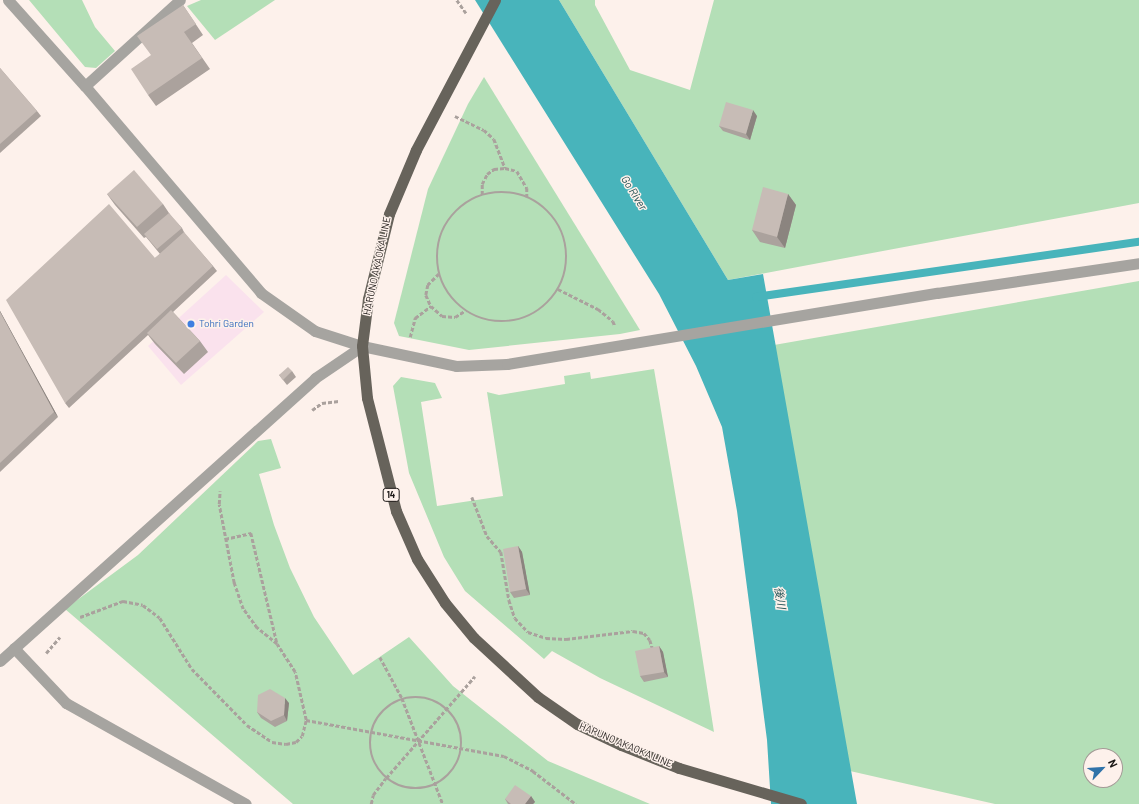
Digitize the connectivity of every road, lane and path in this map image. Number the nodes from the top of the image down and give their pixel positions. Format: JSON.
{"nodes":[{"id":1,"x":8,"y":0,"type":"edge"},
{"id":2,"x":180,"y":0,"type":"edge"},
{"id":3,"x":458,"y":0,"type":"edge"},
{"id":4,"x":495,"y":0,"type":"edge"},
{"id":5,"x":467,"y":15,"type":"dead end"},
{"id":6,"x":85,"y":86,"type":"junction"},
{"id":7,"x":455,"y":116,"type":"dead end"},
{"id":8,"x":504,"y":168,"type":"junction"},
{"id":9,"x":482,"y":195,"type":"junction"},
{"id":10,"x":527,"y":197,"type":"junction"},
{"id":11,"x":1139,"y":263,"type":"edge"},
{"id":12,"x":439,"y":274,"type":"junction"},
{"id":13,"x":558,"y":289,"type":"junction"},
{"id":14,"x":431,"y":306,"type":"junction"},
{"id":15,"x":466,"y":310,"type":"junction"},
{"id":16,"x":404,"y":338,"type":"dead end"},
{"id":17,"x":622,"y":345,"type":"junction"},
{"id":18,"x":362,"y":346,"type":"junction"},
{"id":19,"x":222,"y":488,"type":"dead end"},
{"id":20,"x":472,"y":497,"type":"dead end"},
{"id":21,"x":225,"y":538,"type":"junction"},
{"id":22,"x":73,"y":620,"type":"dead end"},
{"id":23,"x":63,"y":633,"type":"dead end"},
{"id":24,"x":277,"y":644,"type":"junction"},
{"id":25,"x":14,"y":648,"type":"junction"},
{"id":26,"x":653,"y":651,"type":"edge"},
{"id":27,"x":380,"y":657,"type":"dead end"},
{"id":28,"x":0,"y":661,"type":"edge"},
{"id":29,"x":32,"y":670,"type":"junction"},
{"id":30,"x":475,"y":676,"type":"dead end"},
{"id":31,"x":402,"y":698,"type":"junction"},
{"id":32,"x":447,"y":708,"type":"junction"},
{"id":33,"x":306,"y":720,"type":"junction"},
{"id":34,"x":371,"y":734,"type":"junction"},
{"id":35,"x":418,"y":742,"type":"junction"},
{"id":36,"x":462,"y":749,"type":"junction"},
{"id":37,"x":386,"y":778,"type":"junction"},
{"id":38,"x":434,"y":785,"type":"junction"},
{"id":39,"x":246,"y":804,"type":"edge"},
{"id":40,"x":371,"y":804,"type":"edge"},
{"id":41,"x":443,"y":804,"type":"edge"},
{"id":42,"x":576,"y":804,"type":"edge"},
{"id":43,"x":801,"y":804,"type":"edge"}],
"edges":[{"from":1,"to":6,"type":"street"},
{"from":2,"to":6,"type":"street"},
{"from":3,"to":5,"type":"path"},
{"from":4,"to":18,"type":"main road","name":"HARUNO AKAOKA LINE","number":"14"},
{"from":6,"to":18,"type":"street"},
{"from":7,"to":8,"type":"path"},
{"from":8,"to":9,"type":"path"},
{"from":8,"to":10,"type":"path"},
{"from":9,"to":10,"type":"path"},
{"from":9,"to":12,"type":"path"},
{"from":10,"to":13,"type":"path"},
{"from":11,"to":17,"type":"street"},
{"from":12,"to":14,"type":"path"},
{"from":12,"to":15,"type":"path"},
{"from":13,"to":15,"type":"path"},
{"from":13,"to":17,"type":"path"},
{"from":14,"to":15,"type":"path"},
{"from":14,"to":16,"type":"path"},
{"from":17,"to":18,"type":"street"},
{"from":18,"to":25,"type":"street"},
{"from":18,"to":43,"type":"main road","name":"HARUNO AKAOKA LINE","number":"14"},
{"from":19,"to":21,"type":"path"},
{"from":20,"to":26,"type":"path"},
{"from":21,"to":24,"type":"path"},
{"from":21,"to":24,"type":"path"},
{"from":22,"to":33,"type":"path"},
{"from":23,"to":29,"type":"path"},
{"from":24,"to":33,"type":"path"},
{"from":25,"to":28,"type":"street"},
{"from":25,"to":29,"type":"street"},
{"from":27,"to":31,"type":"path"},
{"from":29,"to":39,"type":"street"},
{"from":30,"to":32,"type":"path"},
{"from":31,"to":32,"type":"path"},
{"from":31,"to":34,"type":"path"},
{"from":31,"to":35,"type":"path"},
{"from":32,"to":35,"type":"path"},
{"from":32,"to":36,"type":"path"},
{"from":33,"to":34,"type":"path"},
{"from":34,"to":35,"type":"path"},
{"from":34,"to":37,"type":"path"},
{"from":35,"to":36,"type":"path"},
{"from":35,"to":37,"type":"path"},
{"from":35,"to":38,"type":"path"},
{"from":36,"to":38,"type":"path"},
{"from":36,"to":42,"type":"path"},
{"from":37,"to":38,"type":"path"},
{"from":37,"to":40,"type":"path"},
{"from":38,"to":41,"type":"path"}]}
